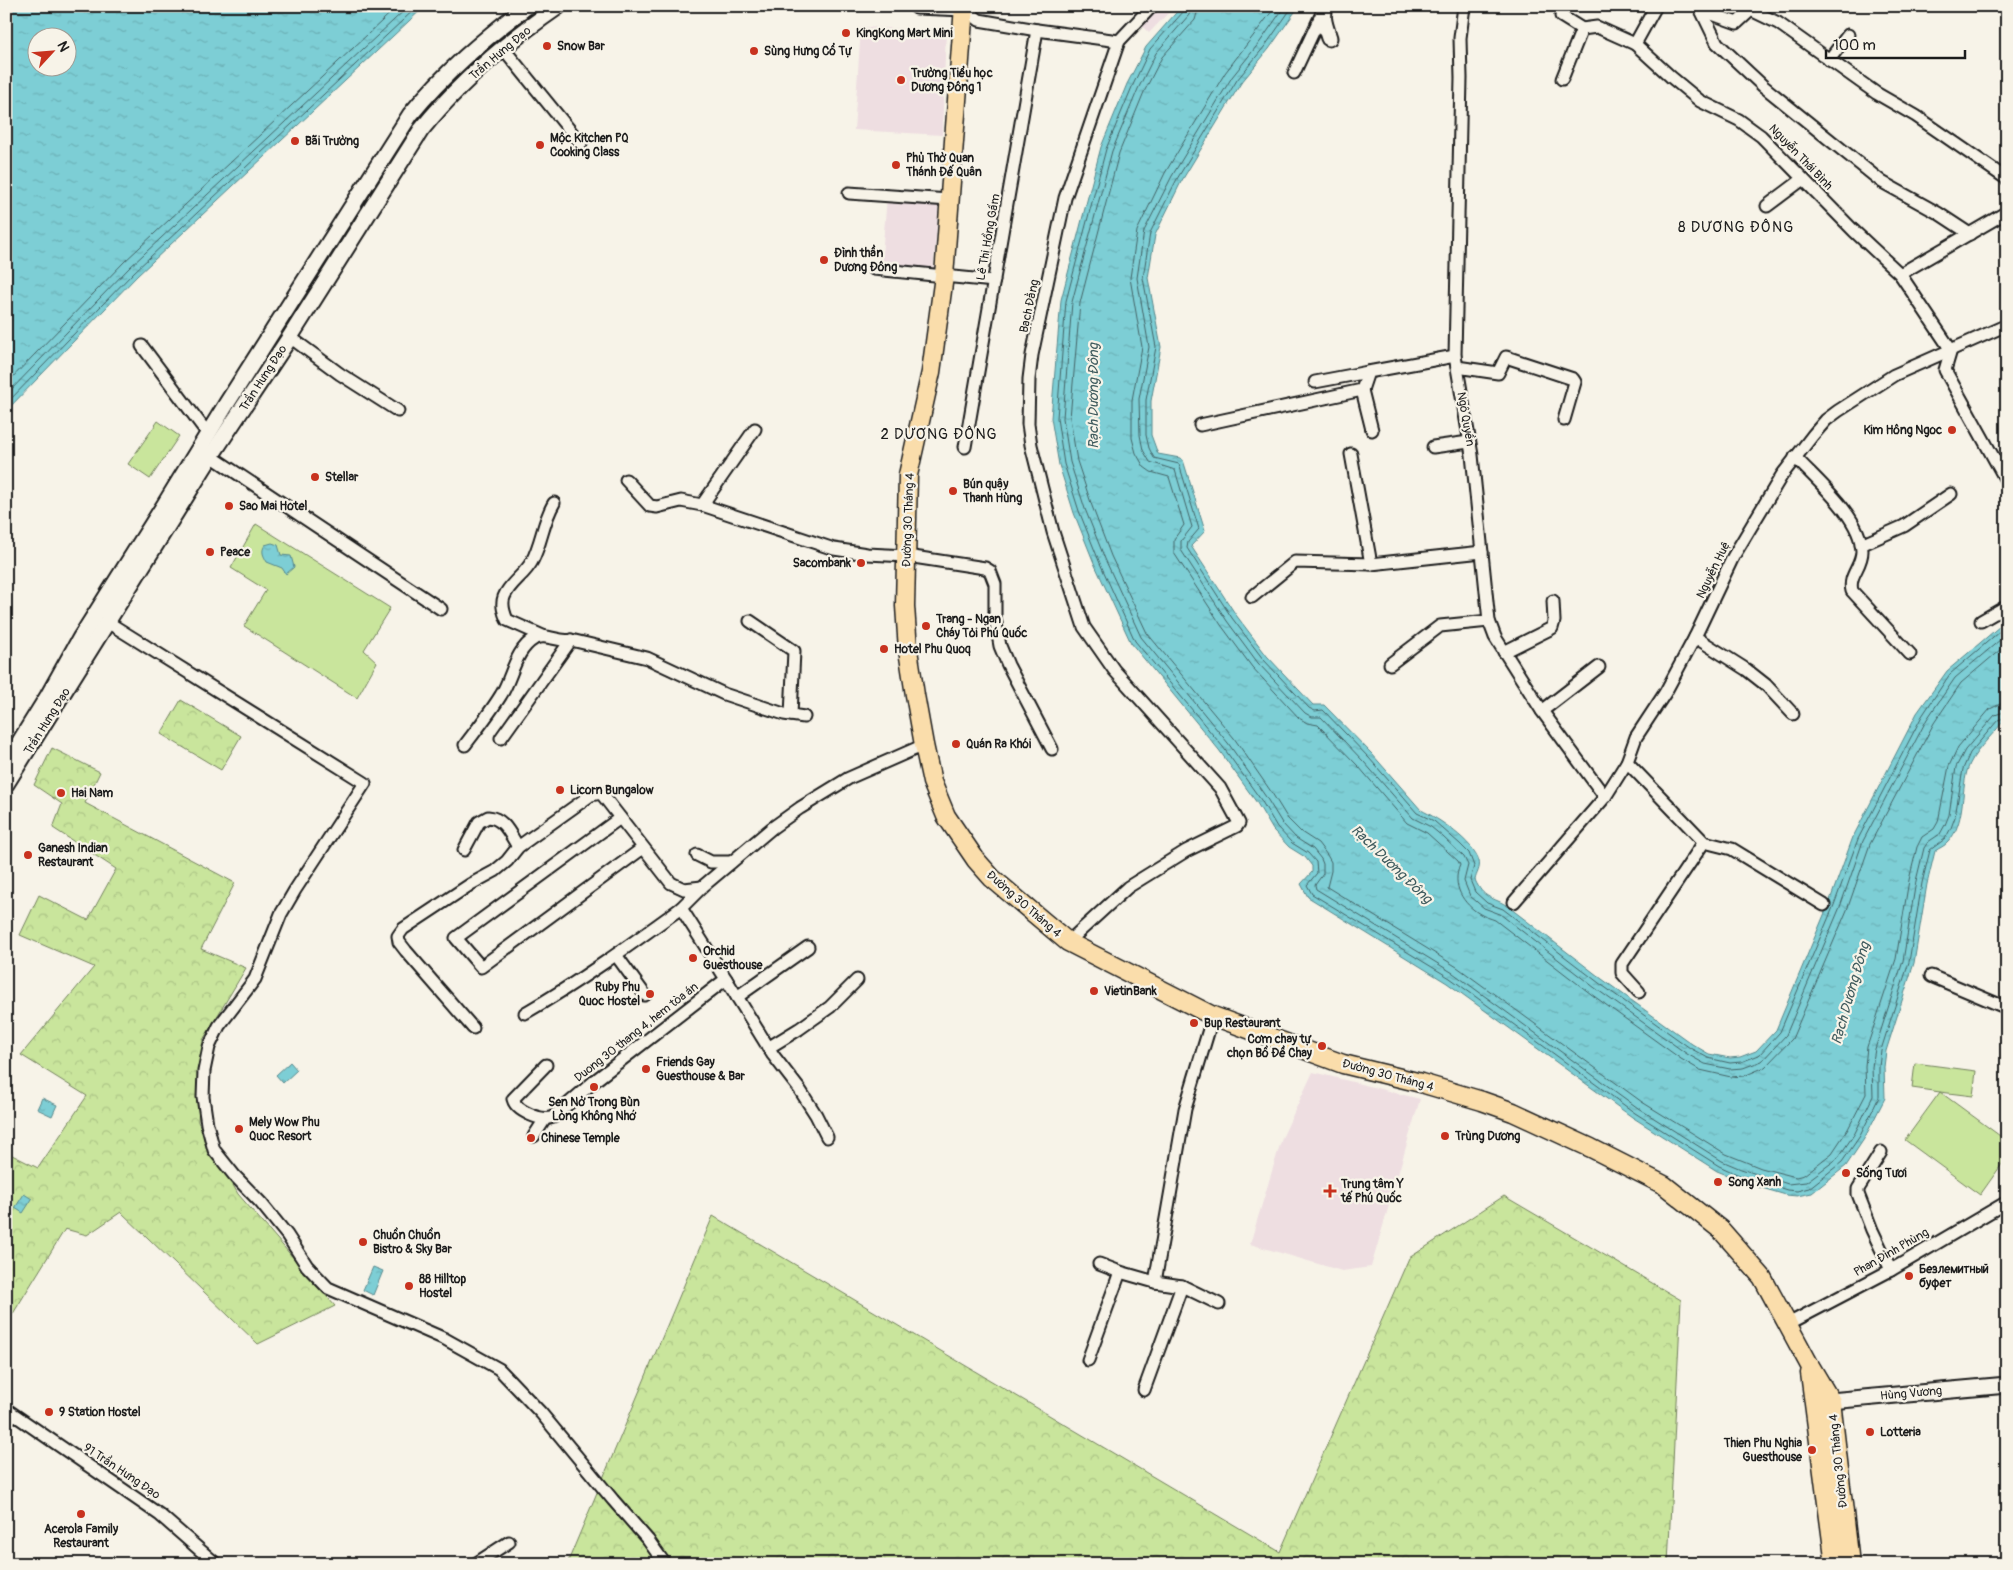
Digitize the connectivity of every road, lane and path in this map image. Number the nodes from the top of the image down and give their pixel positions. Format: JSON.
{"nodes":[{"id":1,"x":527,"y":6,"type":"edge"},
{"id":2,"x":559,"y":6,"type":"edge"},
{"id":3,"x":917,"y":6,"type":"edge"},
{"id":4,"x":1152,"y":6,"type":"edge"},
{"id":5,"x":1464,"y":6,"type":"edge"},
{"id":6,"x":1656,"y":6,"type":"edge"},
{"id":7,"x":964,"y":7,"type":"edge"},
{"id":8,"x":1700,"y":8,"type":"edge"},
{"id":9,"x":1325,"y":9,"type":"edge"},
{"id":10,"x":1561,"y":16,"type":"dead end"},
{"id":11,"x":1582,"y":29,"type":"junction"},
{"id":12,"x":1037,"y":30,"type":"junction"},
{"id":13,"x":1848,"y":35,"type":"dead end"},
{"id":14,"x":1329,"y":38,"type":"dead end"},
{"id":15,"x":484,"y":39,"type":"junction"},
{"id":16,"x":1119,"y":41,"type":"junction"},
{"id":17,"x":1636,"y":44,"type":"junction"},
{"id":18,"x":499,"y":51,"type":"junction"},
{"id":19,"x":1830,"y":60,"type":"junction"},
{"id":20,"x":1294,"y":73,"type":"dead end"},
{"id":21,"x":1562,"y":79,"type":"dead end"},
{"id":22,"x":581,"y":144,"type":"dead end"},
{"id":23,"x":1803,"y":179,"type":"junction"},
{"id":24,"x":2007,"y":179,"type":"edge"},
{"id":25,"x":849,"y":193,"type":"dead end"},
{"id":26,"x":949,"y":200,"type":"junction"},
{"id":27,"x":1767,"y":206,"type":"dead end"},
{"id":28,"x":2007,"y":212,"type":"edge"},
{"id":29,"x":1970,"y":234,"type":"junction"},
{"id":30,"x":874,"y":269,"type":"dead end"},
{"id":31,"x":1900,"y":274,"type":"junction"},
{"id":32,"x":944,"y":276,"type":"junction"},
{"id":33,"x":994,"y":281,"type":"junction"},
{"id":34,"x":2007,"y":325,"type":"edge"},
{"id":35,"x":276,"y":327,"type":"junction"},
{"id":36,"x":290,"y":337,"type":"junction"},
{"id":37,"x":142,"y":346,"type":"dead end"},
{"id":38,"x":1952,"y":350,"type":"junction"},
{"id":39,"x":1456,"y":362,"type":"junction"},
{"id":40,"x":1368,"y":372,"type":"junction"},
{"id":41,"x":1315,"y":382,"type":"dead end"},
{"id":42,"x":1362,"y":390,"type":"junction"},
{"id":43,"x":398,"y":411,"type":"dead end"},
{"id":44,"x":1564,"y":420,"type":"dead end"},
{"id":45,"x":1200,"y":425,"type":"dead end"},
{"id":46,"x":755,"y":429,"type":"dead end"},
{"id":47,"x":1372,"y":430,"type":"dead end"},
{"id":48,"x":208,"y":434,"type":"junction"},
{"id":49,"x":1469,"y":442,"type":"junction"},
{"id":50,"x":220,"y":443,"type":"junction"},
{"id":51,"x":965,"y":447,"type":"dead end"},
{"id":52,"x":1433,"y":447,"type":"dead end"},
{"id":53,"x":1351,"y":454,"type":"dead end"},
{"id":54,"x":212,"y":456,"type":"junction"},
{"id":55,"x":1795,"y":458,"type":"junction"},
{"id":56,"x":626,"y":480,"type":"dead end"},
{"id":57,"x":2007,"y":482,"type":"edge"},
{"id":58,"x":1951,"y":494,"type":"dead end"},
{"id":59,"x":554,"y":503,"type":"dead end"},
{"id":60,"x":702,"y":505,"type":"junction"},
{"id":61,"x":1861,"y":545,"type":"junction"},
{"id":62,"x":1482,"y":552,"type":"junction"},
{"id":63,"x":907,"y":556,"type":"junction"},
{"id":64,"x":1371,"y":564,"type":"junction"},
{"id":65,"x":1252,"y":597,"type":"dead end"},
{"id":66,"x":1553,"y":602,"type":"dead end"},
{"id":67,"x":2007,"y":606,"type":"edge"},
{"id":68,"x":441,"y":609,"type":"dead end"},
{"id":69,"x":750,"y":621,"type":"dead end"},
{"id":70,"x":1489,"y":621,"type":"junction"},
{"id":71,"x":1981,"y":621,"type":"dead end"},
{"id":72,"x":108,"y":622,"type":"junction"},
{"id":73,"x":543,"y":636,"type":"junction"},
{"id":74,"x":1695,"y":637,"type":"junction"},
{"id":75,"x":571,"y":640,"type":"junction"},
{"id":76,"x":1504,"y":652,"type":"junction"},
{"id":77,"x":1910,"y":654,"type":"dead end"},
{"id":78,"x":1390,"y":664,"type":"dead end"},
{"id":79,"x":1599,"y":666,"type":"dead end"},
{"id":80,"x":53,"y":700,"type":"junction"},
{"id":81,"x":1542,"y":711,"type":"junction"},
{"id":82,"x":1793,"y":714,"type":"dead end"},
{"id":83,"x":791,"y":715,"type":"junction"},
{"id":84,"x":804,"y":717,"type":"dead end"},
{"id":85,"x":500,"y":738,"type":"dead end"},
{"id":86,"x":464,"y":745,"type":"dead end"},
{"id":87,"x":924,"y":745,"type":"junction"},
{"id":88,"x":1052,"y":749,"type":"dead end"},
{"id":89,"x":1627,"y":762,"type":"junction"},
{"id":90,"x":6,"y":764,"type":"edge"},
{"id":91,"x":6,"y":784,"type":"edge"},
{"id":92,"x":1605,"y":797,"type":"junction"},
{"id":93,"x":620,"y":818,"type":"junction"},
{"id":94,"x":1704,"y":842,"type":"junction"},
{"id":95,"x":518,"y":847,"type":"junction"},
{"id":96,"x":643,"y":848,"type":"junction"},
{"id":97,"x":464,"y":850,"type":"dead end"},
{"id":98,"x":697,"y":855,"type":"dead end"},
{"id":99,"x":731,"y":862,"type":"junction"},
{"id":100,"x":702,"y":887,"type":"junction"},
{"id":101,"x":1514,"y":902,"type":"dead end"},
{"id":102,"x":1824,"y":905,"type":"dead end"},
{"id":103,"x":681,"y":908,"type":"junction"},
{"id":104,"x":1068,"y":942,"type":"junction"},
{"id":105,"x":808,"y":947,"type":"dead end"},
{"id":106,"x":616,"y":955,"type":"junction"},
{"id":107,"x":1932,"y":976,"type":"dead end"},
{"id":108,"x":726,"y":979,"type":"junction"},
{"id":109,"x":857,"y":980,"type":"dead end"},
{"id":110,"x":1640,"y":992,"type":"dead end"},
{"id":111,"x":645,"y":995,"type":"dead end"},
{"id":112,"x":737,"y":998,"type":"junction"},
{"id":113,"x":2007,"y":1008,"type":"edge"},
{"id":114,"x":524,"y":1013,"type":"dead end"},
{"id":115,"x":1213,"y":1016,"type":"junction"},
{"id":116,"x":473,"y":1028,"type":"dead end"},
{"id":117,"x":768,"y":1048,"type":"junction"},
{"id":118,"x":546,"y":1065,"type":"dead end"},
{"id":119,"x":545,"y":1119,"type":"junction"},
{"id":120,"x":534,"y":1136,"type":"dead end"},
{"id":121,"x":827,"y":1137,"type":"dead end"},
{"id":122,"x":1881,"y":1152,"type":"dead end"},
{"id":123,"x":2007,"y":1202,"type":"edge"},
{"id":124,"x":1099,"y":1264,"type":"dead end"},
{"id":125,"x":1891,"y":1270,"type":"junction"},
{"id":126,"x":1120,"y":1272,"type":"junction"},
{"id":127,"x":1155,"y":1282,"type":"junction"},
{"id":128,"x":1182,"y":1286,"type":"junction"},
{"id":129,"x":1219,"y":1304,"type":"dead end"},
{"id":130,"x":1788,"y":1324,"type":"junction"},
{"id":131,"x":1088,"y":1360,"type":"dead end"},
{"id":132,"x":2007,"y":1384,"type":"edge"},
{"id":133,"x":1144,"y":1390,"type":"dead end"},
{"id":134,"x":1823,"y":1402,"type":"junction"},
{"id":135,"x":6,"y":1409,"type":"edge"},
{"id":136,"x":1838,"y":1523,"type":"junction"},
{"id":137,"x":509,"y":1542,"type":"dead end"},
{"id":138,"x":216,"y":1564,"type":"edge"},
{"id":139,"x":475,"y":1564,"type":"edge"},
{"id":140,"x":665,"y":1564,"type":"edge"},
{"id":141,"x":1835,"y":1564,"type":"edge"},
{"id":142,"x":1850,"y":1564,"type":"edge"}],
"edges":[{"from":1,"to":15,"type":"main road","name":"Trần Hưng Đạo"},
{"from":2,"to":18,"type":"main road","name":"Trần Hưng Đạo"},
{"from":3,"to":7,"type":"main road"},
{"from":4,"to":16,"type":"street","name":"Bạch Đằng"},
{"from":5,"to":39,"type":"street","name":"Ngô Quyền"},
{"from":6,"to":17,"type":"street"},
{"from":7,"to":12,"type":"street"},
{"from":7,"to":26,"type":"main road","name":"Đường 30 Tháng 4"},
{"from":8,"to":19,"type":"street"},
{"from":8,"to":29,"type":"street"},
{"from":9,"to":14,"type":"main road"},
{"from":9,"to":20,"type":"street"},
{"from":10,"to":11,"type":"street"},
{"from":11,"to":17,"type":"street","name":"Nguyễn Thái Bình"},
{"from":11,"to":21,"type":"street"},
{"from":12,"to":16,"type":"street"},
{"from":12,"to":33,"type":"street","name":"Lê Thị Hồng Gấm"},
{"from":13,"to":19,"type":"street"},
{"from":15,"to":18,"type":"main road"},
{"from":15,"to":35,"type":"main road","name":"Trần Hưng Đạo"},
{"from":16,"to":104,"type":"street","name":"Bạch Đằng"},
{"from":17,"to":23,"type":"street","name":"Nguyễn Thái Bình"},
{"from":18,"to":22,"type":"street"},
{"from":18,"to":36,"type":"main road","name":"Trần Hưng Đạo"},
{"from":19,"to":24,"type":"street"},
{"from":23,"to":27,"type":"street"},
{"from":23,"to":31,"type":"street","name":"Nguyễn Thái Bình"},
{"from":25,"to":26,"type":"street"},
{"from":26,"to":32,"type":"main road","name":"Đường 30 Tháng 4"},
{"from":28,"to":29,"type":"street"},
{"from":29,"to":31,"type":"street"},
{"from":30,"to":32,"type":"street"},
{"from":31,"to":38,"type":"street","name":"Nguyễn Thái Bình"},
{"from":32,"to":33,"type":"street"},
{"from":32,"to":63,"type":"main road","name":"Đường 30 Tháng 4"},
{"from":33,"to":51,"type":"street","name":"Lê Thị Hồng Gấm"},
{"from":34,"to":38,"type":"street","name":"Nguyễn Huệ"},
{"from":35,"to":36,"type":"main road"},
{"from":35,"to":48,"type":"main road","name":"Trần Hưng Đạo"},
{"from":36,"to":43,"type":"street"},
{"from":36,"to":50,"type":"main road","name":"Trần Hưng Đạo"},
{"from":37,"to":48,"type":"street"},
{"from":38,"to":55,"type":"street","name":"Nguyễn Huệ"},
{"from":38,"to":57,"type":"street"},
{"from":39,"to":40,"type":"street"},
{"from":39,"to":44,"type":"street"},
{"from":39,"to":49,"type":"street","name":"Ngô Quyền"},
{"from":40,"to":41,"type":"street"},
{"from":40,"to":42,"type":"street"},
{"from":42,"to":45,"type":"street"},
{"from":42,"to":47,"type":"street"},
{"from":46,"to":60,"type":"street"},
{"from":48,"to":50,"type":"main road"},
{"from":48,"to":80,"type":"main road","name":"Trần Hưng Đạo"},
{"from":49,"to":52,"type":"street"},
{"from":49,"to":62,"type":"street","name":"Ngô Quyền"},
{"from":50,"to":54,"type":"main road","name":"Trần Hưng Đạo"},
{"from":53,"to":64,"type":"street"},
{"from":54,"to":68,"type":"street"},
{"from":54,"to":72,"type":"main road","name":"Trần Hưng Đạo"},
{"from":55,"to":61,"type":"street"},
{"from":55,"to":74,"type":"street","name":"Nguyễn Huệ"},
{"from":56,"to":60,"type":"street"},
{"from":58,"to":61,"type":"street"},
{"from":59,"to":73,"type":"street"},
{"from":60,"to":63,"type":"street"},
{"from":61,"to":77,"type":"street"},
{"from":62,"to":64,"type":"street"},
{"from":62,"to":70,"type":"street","name":"Ngô Quyền"},
{"from":63,"to":87,"type":"main road","name":"Đường 30 Tháng 4"},
{"from":63,"to":88,"type":"street"},
{"from":64,"to":65,"type":"street"},
{"from":66,"to":76,"type":"street"},
{"from":67,"to":71,"type":"street"},
{"from":69,"to":83,"type":"street"},
{"from":70,"to":76,"type":"street","name":"Ngô Quyền"},
{"from":70,"to":78,"type":"street"},
{"from":72,"to":80,"type":"main road","name":"Trần Hưng Đạo"},
{"from":72,"to":140,"type":"street"},
{"from":73,"to":75,"type":"street"},
{"from":73,"to":86,"type":"street"},
{"from":74,"to":82,"type":"street"},
{"from":74,"to":89,"type":"street","name":"Nguyễn Huệ"},
{"from":75,"to":83,"type":"street"},
{"from":75,"to":85,"type":"street"},
{"from":76,"to":81,"type":"street","name":"Ngô Quyền"},
{"from":79,"to":81,"type":"street"},
{"from":80,"to":90,"type":"main road","name":"Trần Hưng Đạo"},
{"from":80,"to":91,"type":"main road","name":"Trần Hưng Đạo"},
{"from":81,"to":92,"type":"street","name":"Ngô Quyền"},
{"from":83,"to":84,"type":"street"},
{"from":87,"to":99,"type":"street"},
{"from":87,"to":104,"type":"main road","name":"Đường 30 Tháng 4"},
{"from":89,"to":92,"type":"street","name":"Nguyễn Huệ"},
{"from":89,"to":94,"type":"street"},
{"from":92,"to":101,"type":"street","name":"Nguyễn Huệ"},
{"from":93,"to":95,"type":"street"},
{"from":93,"to":96,"type":"street"},
{"from":93,"to":96,"type":"street"},
{"from":94,"to":102,"type":"street"},
{"from":94,"to":110,"type":"street"},
{"from":95,"to":97,"type":"street"},
{"from":95,"to":116,"type":"street"},
{"from":96,"to":100,"type":"street"},
{"from":98,"to":99,"type":"street"},
{"from":99,"to":100,"type":"street"},
{"from":100,"to":103,"type":"street"},
{"from":103,"to":106,"type":"street"},
{"from":103,"to":108,"type":"street"},
{"from":104,"to":115,"type":"main road","name":"Đường 30 Tháng 4"},
{"from":105,"to":112,"type":"street"},
{"from":106,"to":111,"type":"street"},
{"from":106,"to":114,"type":"street"},
{"from":107,"to":113,"type":"street"},
{"from":108,"to":112,"type":"street"},
{"from":108,"to":119,"type":"street","name":"Duong 30 thang 4, hem tòa án"},
{"from":109,"to":117,"type":"street"},
{"from":112,"to":117,"type":"street"},
{"from":115,"to":127,"type":"street"},
{"from":115,"to":130,"type":"main road","name":"Đường 30 Tháng 4"},
{"from":117,"to":121,"type":"street"},
{"from":118,"to":119,"type":"street"},
{"from":119,"to":120,"type":"street"},
{"from":122,"to":125,"type":"street"},
{"from":123,"to":125,"type":"street","name":"Phan Đình Phùng"},
{"from":124,"to":126,"type":"street"},
{"from":125,"to":130,"type":"street","name":"Phan Đình Phùng"},
{"from":126,"to":127,"type":"street"},
{"from":126,"to":131,"type":"street"},
{"from":127,"to":128,"type":"street"},
{"from":128,"to":129,"type":"street"},
{"from":128,"to":133,"type":"street"},
{"from":130,"to":134,"type":"main road","name":"Đường 30 Tháng 4"},
{"from":132,"to":134,"type":"main road","name":"Hùng Vương"},
{"from":134,"to":136,"type":"main road","name":"Đường 30 Tháng 4"},
{"from":135,"to":138,"type":"street","name":"91 Trần Hưng Đạo"},
{"from":136,"to":141,"type":"main road","name":"Đường 30 Tháng 4"},
{"from":136,"to":142,"type":"main road","name":"Đường 30 Tháng 4"},
{"from":137,"to":139,"type":"street"}]}
